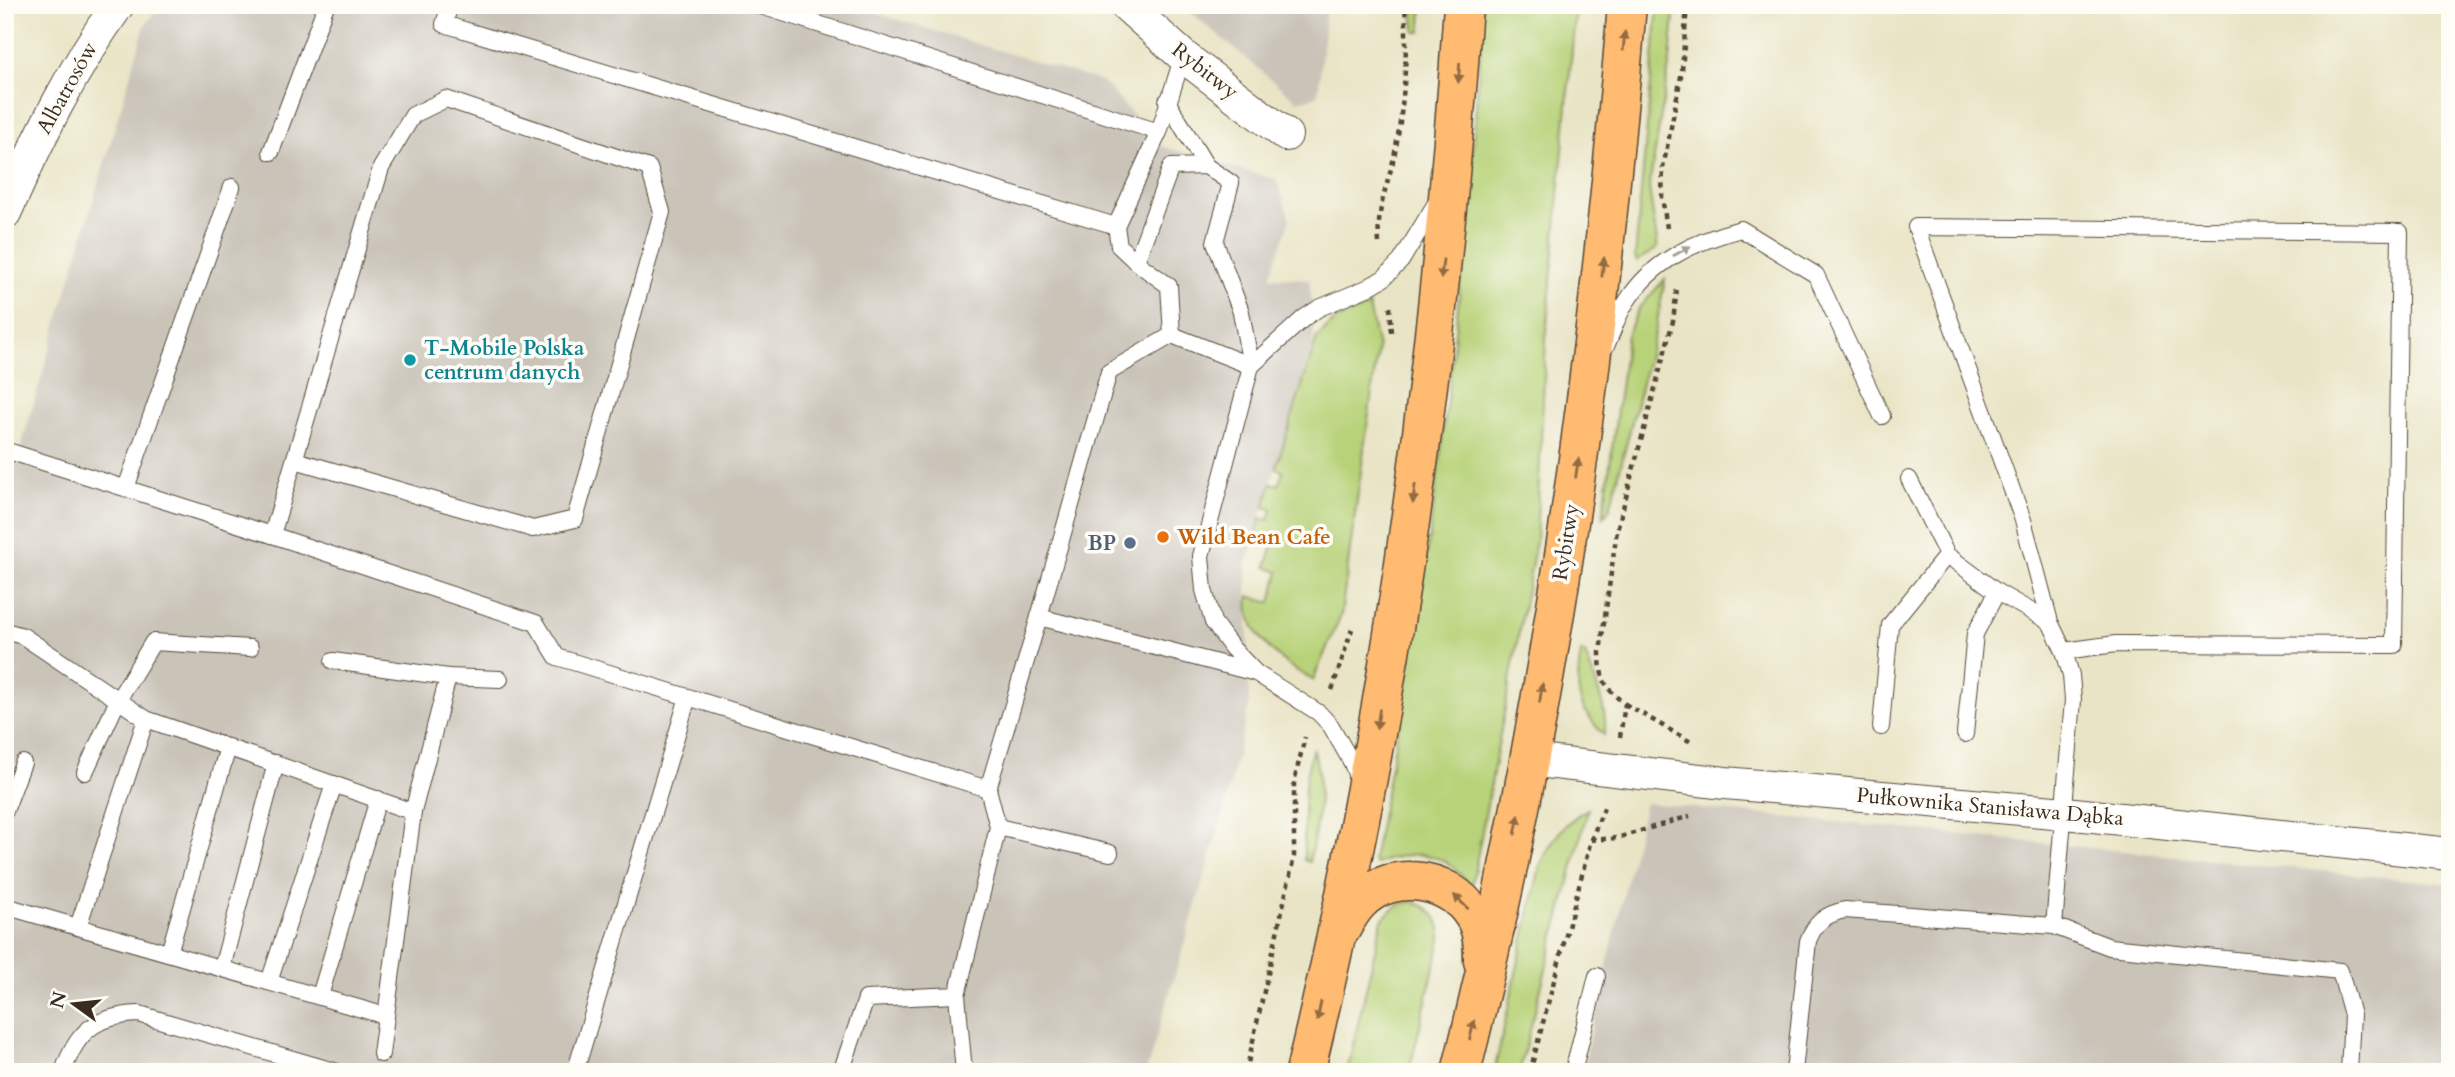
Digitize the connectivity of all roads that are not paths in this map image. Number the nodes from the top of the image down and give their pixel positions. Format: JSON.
{"nodes":[{"id":1,"x":118,"y":5,"type":"edge"},
{"id":2,"x":326,"y":5,"type":"edge"},
{"id":3,"x":450,"y":5,"type":"edge"},
{"id":4,"x":758,"y":5,"type":"edge"},
{"id":5,"x":1126,"y":5,"type":"edge"},
{"id":6,"x":1463,"y":5,"type":"edge"},
{"id":7,"x":1627,"y":5,"type":"edge"},
{"id":8,"x":1183,"y":56,"type":"junction"},
{"id":9,"x":1167,"y":101,"type":"junction"},
{"id":10,"x":1158,"y":132,"type":"junction"},
{"id":11,"x":1286,"y":135,"type":"dead end"},
{"id":12,"x":271,"y":152,"type":"dead end"},
{"id":13,"x":1206,"y":166,"type":"junction"},
{"id":14,"x":1451,"y":176,"type":"junction"},
{"id":15,"x":232,"y":187,"type":"dead end"},
{"id":16,"x":5,"y":213,"type":"edge"},
{"id":17,"x":1116,"y":226,"type":"junction"},
{"id":18,"x":1136,"y":262,"type":"junction"},
{"id":19,"x":1172,"y":335,"type":"junction"},
{"id":20,"x":1251,"y":366,"type":"junction"},
{"id":21,"x":1589,"y":384,"type":"junction"},
{"id":22,"x":1882,"y":416,"type":"dead end"},
{"id":23,"x":5,"y":450,"type":"edge"},
{"id":24,"x":295,"y":460,"type":"junction"},
{"id":25,"x":1909,"y":478,"type":"dead end"},
{"id":26,"x":126,"y":488,"type":"junction"},
{"id":27,"x":272,"y":535,"type":"junction"},
{"id":28,"x":1947,"y":555,"type":"junction"},
{"id":29,"x":1997,"y":592,"type":"junction"},
{"id":30,"x":1039,"y":617,"type":"junction"},
{"id":31,"x":2050,"y":622,"type":"junction"},
{"id":32,"x":5,"y":631,"type":"edge"},
{"id":33,"x":250,"y":648,"type":"dead end"},
{"id":34,"x":2064,"y":651,"type":"junction"},
{"id":35,"x":333,"y":661,"type":"dead end"},
{"id":36,"x":1256,"y":673,"type":"junction"},
{"id":37,"x":449,"y":677,"type":"junction"},
{"id":38,"x":500,"y":679,"type":"dead end"},
{"id":39,"x":688,"y":697,"type":"junction"},
{"id":40,"x":118,"y":700,"type":"junction"},
{"id":41,"x":146,"y":719,"type":"junction"},
{"id":42,"x":1881,"y":727,"type":"dead end"},
{"id":43,"x":1965,"y":734,"type":"dead end"},
{"id":44,"x":228,"y":747,"type":"junction"},
{"id":45,"x":1530,"y":760,"type":"junction"},
{"id":46,"x":23,"y":763,"type":"dead end"},
{"id":47,"x":276,"y":763,"type":"junction"},
{"id":48,"x":85,"y":772,"type":"dead end"},
{"id":49,"x":334,"y":784,"type":"junction"},
{"id":50,"x":989,"y":789,"type":"junction"},
{"id":51,"x":378,"y":799,"type":"junction"},
{"id":52,"x":1364,"y":805,"type":"junction"},
{"id":53,"x":5,"y":811,"type":"edge"},
{"id":54,"x":413,"y":812,"type":"junction"},
{"id":55,"x":2065,"y":813,"type":"junction"},
{"id":56,"x":999,"y":827,"type":"junction"},
{"id":57,"x":1110,"y":853,"type":"dead end"},
{"id":58,"x":2450,"y":854,"type":"edge"},
{"id":59,"x":5,"y":906,"type":"edge"},
{"id":60,"x":2054,"y":926,"type":"junction"},
{"id":61,"x":78,"y":927,"type":"junction"},
{"id":62,"x":1332,"y":950,"type":"junction"},
{"id":63,"x":169,"y":953,"type":"junction"},
{"id":64,"x":222,"y":968,"type":"junction"},
{"id":65,"x":1597,"y":976,"type":"dead end"},
{"id":66,"x":269,"y":982,"type":"junction"},
{"id":67,"x":1482,"y":988,"type":"junction"},
{"id":68,"x":957,"y":995,"type":"junction"},
{"id":69,"x":320,"y":996,"type":"junction"},
{"id":70,"x":386,"y":1016,"type":"junction"},
{"id":71,"x":381,"y":1054,"type":"dead end"},
{"id":72,"x":296,"y":1066,"type":"edge"},
{"id":73,"x":577,"y":1066,"type":"dead end"},
{"id":74,"x":63,"y":1072,"type":"edge"},
{"id":75,"x":337,"y":1072,"type":"edge"},
{"id":76,"x":841,"y":1072,"type":"edge"},
{"id":77,"x":964,"y":1072,"type":"edge"},
{"id":78,"x":1305,"y":1072,"type":"edge"},
{"id":79,"x":1461,"y":1072,"type":"edge"},
{"id":80,"x":1573,"y":1072,"type":"edge"},
{"id":81,"x":1794,"y":1072,"type":"edge"},
{"id":82,"x":2348,"y":1072,"type":"edge"}],
"edges":[{"from":1,"to":16,"type":"street","name":"Albatrosów"},
{"from":2,"to":12,"type":"lane"},
{"from":3,"to":17,"type":"lane"},
{"from":4,"to":10,"type":"lane"},
{"from":5,"to":8,"type":"street","name":"Rybitwy"},
{"from":6,"to":14,"type":"main road","one_way":true},
{"from":21,"to":7,"type":"main road","name":"Rybitwy","one_way":true},
{"from":8,"to":9,"type":"lane"},
{"from":8,"to":11,"type":"street","name":"Rybitwy"},
{"from":9,"to":10,"type":"lane"},
{"from":9,"to":13,"type":"lane"},
{"from":10,"to":17,"type":"lane"},
{"from":13,"to":18,"type":"lane"},
{"from":13,"to":20,"type":"lane"},
{"from":14,"to":20,"type":"lane"},
{"from":14,"to":52,"type":"main road","one_way":true},
{"from":15,"to":26,"type":"lane"},
{"from":17,"to":18,"type":"lane"},
{"from":18,"to":19,"type":"lane"},
{"from":19,"to":20,"type":"lane"},
{"from":19,"to":30,"type":"lane"},
{"from":20,"to":36,"type":"lane"},
{"from":21,"to":22,"type":"lane","one_way":true},
{"from":45,"to":21,"type":"main road","name":"Rybitwy","one_way":true},
{"from":23,"to":26,"type":"lane"},
{"from":24,"to":24,"type":"lane"},
{"from":24,"to":27,"type":"lane"},
{"from":25,"to":28,"type":"lane"},
{"from":26,"to":27,"type":"lane"},
{"from":27,"to":39,"type":"lane"},
{"from":28,"to":29,"type":"lane"},
{"from":28,"to":42,"type":"lane"},
{"from":29,"to":31,"type":"lane"},
{"from":29,"to":43,"type":"lane"},
{"from":30,"to":36,"type":"lane"},
{"from":30,"to":50,"type":"lane"},
{"from":31,"to":34,"type":"lane"},
{"from":31,"to":34,"type":"lane"},
{"from":32,"to":40,"type":"lane"},
{"from":33,"to":40,"type":"lane"},
{"from":34,"to":55,"type":"lane"},
{"from":35,"to":37,"type":"lane"},
{"from":36,"to":52,"type":"lane"},
{"from":37,"to":38,"type":"lane"},
{"from":37,"to":54,"type":"lane"},
{"from":39,"to":50,"type":"lane"},
{"from":39,"to":73,"type":"lane"},
{"from":40,"to":41,"type":"lane"},
{"from":40,"to":48,"type":"lane"},
{"from":41,"to":44,"type":"lane"},
{"from":41,"to":61,"type":"lane"},
{"from":44,"to":47,"type":"lane"},
{"from":44,"to":63,"type":"lane"},
{"from":45,"to":55,"type":"street","name":"Pułkownika Stanisława Dąbka"},
{"from":67,"to":45,"type":"main road","name":"Rybitwy","one_way":true},
{"from":46,"to":53,"type":"lane"},
{"from":47,"to":49,"type":"lane"},
{"from":47,"to":64,"type":"lane"},
{"from":49,"to":51,"type":"lane"},
{"from":49,"to":66,"type":"lane"},
{"from":50,"to":56,"type":"lane"},
{"from":51,"to":54,"type":"lane"},
{"from":51,"to":69,"type":"lane"},
{"from":52,"to":62,"type":"main road"},
{"from":54,"to":70,"type":"lane"},
{"from":55,"to":58,"type":"street","name":"Pułkownika Stanisława Dąbka"},
{"from":55,"to":60,"type":"lane"},
{"from":56,"to":57,"type":"lane"},
{"from":56,"to":68,"type":"lane"},
{"from":59,"to":61,"type":"lane"},
{"from":60,"to":81,"type":"lane"},
{"from":60,"to":82,"type":"lane"},
{"from":61,"to":63,"type":"lane"},
{"from":67,"to":62,"type":"main road","one_way":true},
{"from":62,"to":78,"type":"main road","one_way":true},
{"from":63,"to":64,"type":"lane"},
{"from":64,"to":66,"type":"lane"},
{"from":65,"to":80,"type":"lane"},
{"from":66,"to":69,"type":"lane"},
{"from":79,"to":67,"type":"main road","name":"Rybitwy","one_way":true},
{"from":68,"to":76,"type":"lane"},
{"from":68,"to":77,"type":"lane"},
{"from":69,"to":70,"type":"lane"},
{"from":70,"to":71,"type":"lane"},
{"from":72,"to":74,"type":"lane"},
{"from":72,"to":75,"type":"lane"}]}
